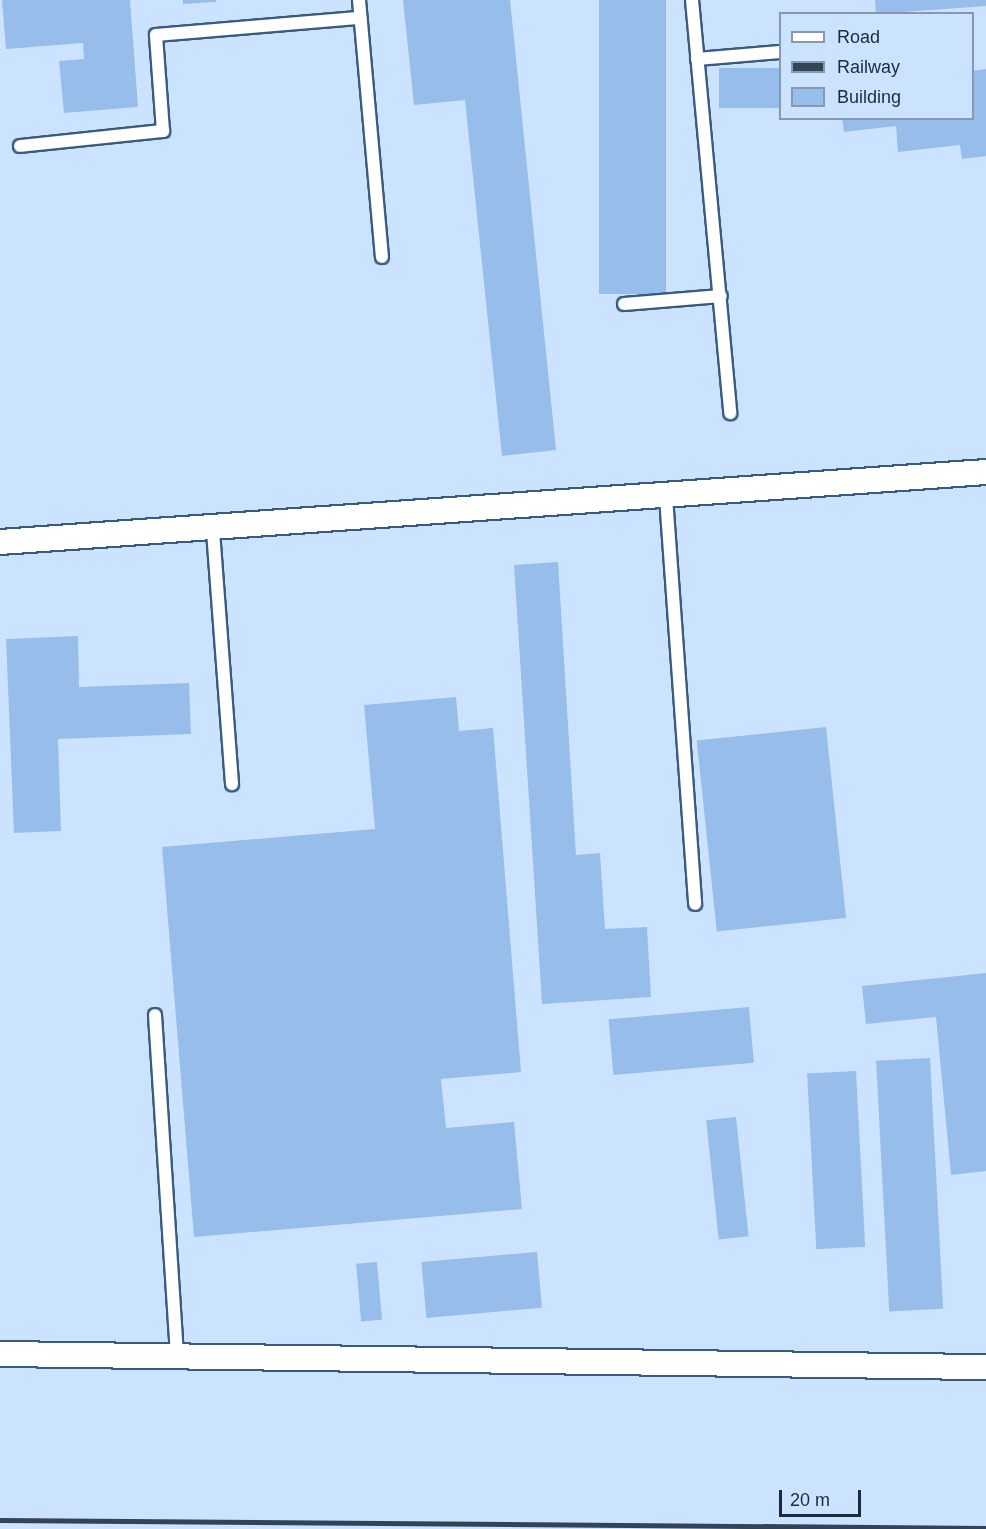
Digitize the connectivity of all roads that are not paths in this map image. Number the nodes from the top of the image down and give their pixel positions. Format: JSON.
{"nodes":[{"id":1,"x":359,"y":0,"type":"edge"},
{"id":2,"x":692,"y":0,"type":"edge"},
{"id":3,"x":360,"y":18,"type":"junction"},
{"id":4,"x":779,"y":52,"type":"edge"},
{"id":5,"x":697,"y":59,"type":"junction"},
{"id":6,"x":20,"y":146,"type":"dead end"},
{"id":7,"x":382,"y":257,"type":"dead end"},
{"id":8,"x":721,"y":296,"type":"junction"},
{"id":9,"x":624,"y":304,"type":"dead end"},
{"id":10,"x":730,"y":413,"type":"dead end"},
{"id":11,"x":986,"y":472,"type":"edge"},
{"id":12,"x":666,"y":497,"type":"junction"},
{"id":13,"x":213,"y":531,"type":"junction"},
{"id":14,"x":0,"y":542,"type":"edge"},
{"id":15,"x":232,"y":784,"type":"dead end"},
{"id":16,"x":695,"y":904,"type":"dead end"},
{"id":17,"x":155,"y":1015,"type":"dead end"},
{"id":18,"x":0,"y":1354,"type":"edge"},
{"id":19,"x":177,"y":1357,"type":"junction"},
{"id":20,"x":986,"y":1367,"type":"edge"}],
"edges":[{"from":1,"to":3,"type":"lane"},
{"from":2,"to":5,"type":"lane"},
{"from":3,"to":6,"type":"lane"},
{"from":3,"to":7,"type":"lane"},
{"from":4,"to":5,"type":"lane"},
{"from":5,"to":8,"type":"lane"},
{"from":8,"to":9,"type":"lane"},
{"from":8,"to":10,"type":"lane"},
{"from":11,"to":12,"type":"street"},
{"from":12,"to":13,"type":"street"},
{"from":12,"to":16,"type":"lane"},
{"from":13,"to":14,"type":"street"},
{"from":13,"to":15,"type":"lane"},
{"from":17,"to":19,"type":"lane"},
{"from":18,"to":19,"type":"street"},
{"from":19,"to":20,"type":"street"}]}
